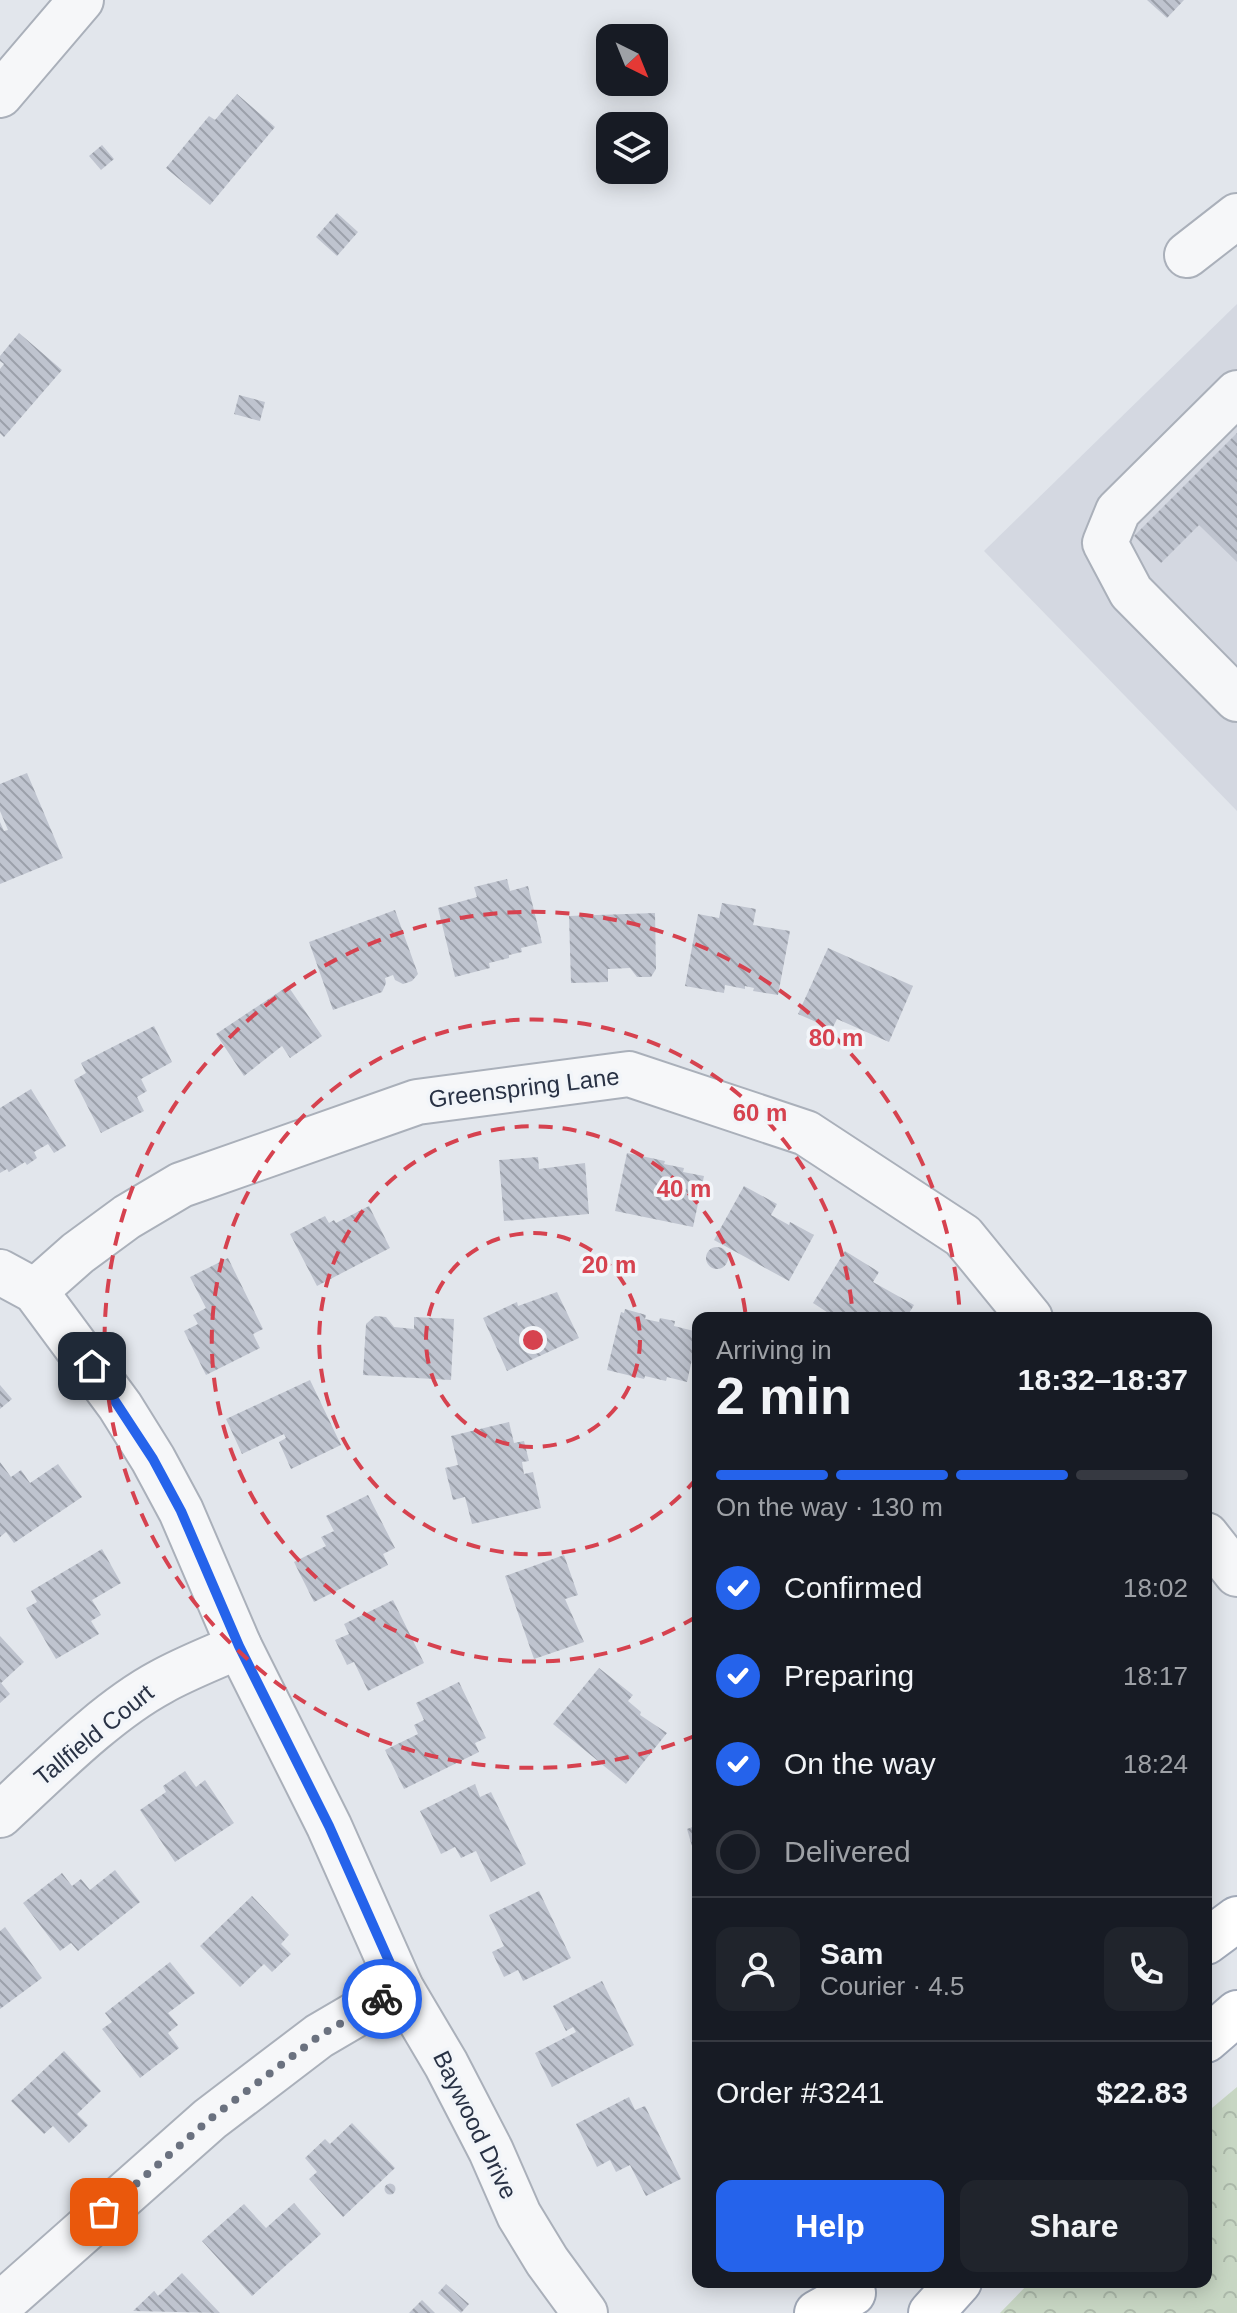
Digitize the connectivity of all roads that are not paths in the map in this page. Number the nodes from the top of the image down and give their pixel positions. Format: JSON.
{"nodes":[{"id":1,"x":81,"y":0,"type":"edge"},
{"id":2,"x":0,"y":95,"type":"edge"},
{"id":3,"x":1237,"y":216,"type":"edge"},
{"id":4,"x":1187,"y":255,"type":"dead end"},
{"id":5,"x":1237,"y":393,"type":"edge"},
{"id":6,"x":1237,"y":699,"type":"edge"},
{"id":7,"x":18,"y":1281,"type":"edge"},
{"id":8,"x":1025,"y":1312,"type":"edge"},
{"id":9,"x":1212,"y":1543,"type":"edge"},
{"id":10,"x":1237,"y":1574,"type":"edge"},
{"id":11,"x":239,"y":1646,"type":"junction"},
{"id":12,"x":0,"y":1815,"type":"edge"},
{"id":13,"x":1237,"y":1919,"type":"edge"},
{"id":14,"x":1212,"y":1938,"type":"edge"},
{"id":15,"x":401,"y":1988,"type":"junction"},
{"id":16,"x":1237,"y":2013,"type":"edge"},
{"id":17,"x":1212,"y":2035,"type":"edge"},
{"id":18,"x":954,"y":2288,"type":"edge"},
{"id":19,"x":0,"y":2305,"type":"edge"},
{"id":20,"x":585,"y":2313,"type":"edge"},
{"id":21,"x":931,"y":2313,"type":"edge"}],
"edges":[{"from":1,"to":2,"type":"street"},
{"from":3,"to":4,"type":"street"},
{"from":5,"to":6,"type":"street"},
{"from":7,"to":8,"type":"street","name":"Greenspring Lane"},
{"from":7,"to":11,"type":"street","name":"Baywood Drive"},
{"from":9,"to":10,"type":"street"},
{"from":11,"to":12,"type":"street","name":"Tallfield Court"},
{"from":11,"to":15,"type":"street","name":"Baywood Drive"},
{"from":13,"to":14,"type":"main road"},
{"from":15,"to":19,"type":"street"},
{"from":15,"to":20,"type":"street","name":"Baywood Drive"},
{"from":16,"to":17,"type":"main road"},
{"from":18,"to":21,"type":"main road"}]}
